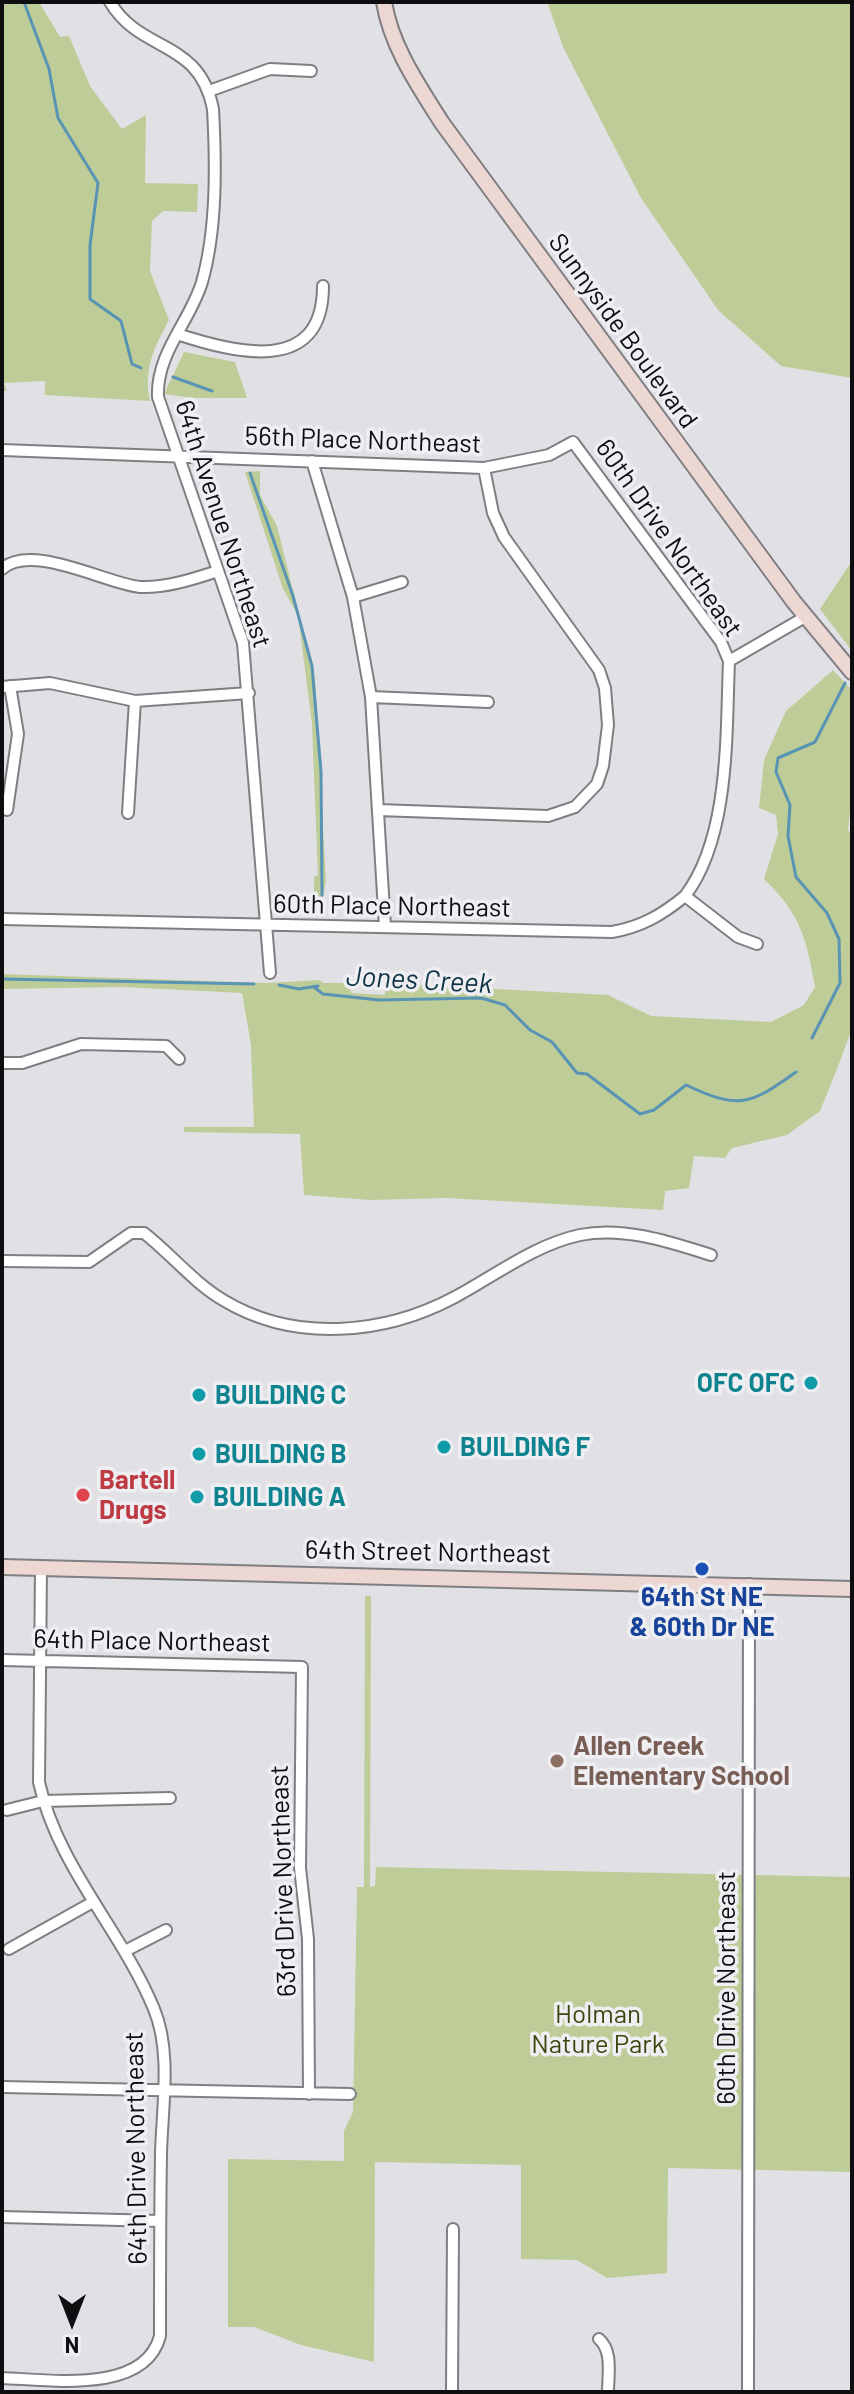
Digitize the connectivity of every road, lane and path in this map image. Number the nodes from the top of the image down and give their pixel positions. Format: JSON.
{"nodes":[{"id":1,"x":110,"y":2,"type":"edge"},
{"id":2,"x":384,"y":2,"type":"edge"},
{"id":3,"x":311,"y":71,"type":"dead end"},
{"id":4,"x":209,"y":91,"type":"junction"},
{"id":5,"x":323,"y":286,"type":"dead end"},
{"id":6,"x":177,"y":334,"type":"junction"},
{"id":7,"x":573,"y":442,"type":"joint"},
{"id":8,"x":2,"y":450,"type":"edge"},
{"id":9,"x":180,"y":455,"type":"junction"},
{"id":10,"x":312,"y":461,"type":"junction"},
{"id":11,"x":484,"y":468,"type":"junction"},
{"id":12,"x":2,"y":569,"type":"edge"},
{"id":13,"x":218,"y":571,"type":"junction"},
{"id":14,"x":402,"y":582,"type":"dead end"},
{"id":15,"x":353,"y":597,"type":"junction"},
{"id":16,"x":805,"y":617,"type":"junction"},
{"id":17,"x":729,"y":661,"type":"junction"},
{"id":18,"x":852,"y":672,"type":"edge"},
{"id":19,"x":6,"y":686,"type":"edge"},
{"id":20,"x":249,"y":693,"type":"junction"},
{"id":21,"x":371,"y":697,"type":"junction"},
{"id":22,"x":135,"y":701,"type":"junction"},
{"id":23,"x":488,"y":702,"type":"dead end"},
{"id":24,"x":7,"y":810,"type":"dead end"},
{"id":25,"x":378,"y":810,"type":"junction"},
{"id":26,"x":128,"y":813,"type":"dead end"},
{"id":27,"x":685,"y":896,"type":"junction"},
{"id":28,"x":2,"y":919,"type":"edge"},
{"id":29,"x":268,"y":926,"type":"junction"},
{"id":30,"x":385,"y":927,"type":"junction"},
{"id":31,"x":757,"y":944,"type":"dead end"},
{"id":32,"x":270,"y":973,"type":"dead end"},
{"id":33,"x":179,"y":1059,"type":"dead end"},
{"id":34,"x":2,"y":1063,"type":"edge"},
{"id":35,"x":711,"y":1255,"type":"dead end"},
{"id":36,"x":2,"y":1261,"type":"edge"},
{"id":37,"x":2,"y":1567,"type":"edge"},
{"id":38,"x":41,"y":1567,"type":"junction"},
{"id":39,"x":749,"y":1584,"type":"junction"},
{"id":40,"x":852,"y":1589,"type":"edge"},
{"id":41,"x":2,"y":1660,"type":"edge"},
{"id":42,"x":40,"y":1660,"type":"junction"},
{"id":43,"x":302,"y":1667,"type":"joint"},
{"id":44,"x":170,"y":1798,"type":"dead end"},
{"id":45,"x":43,"y":1801,"type":"junction"},
{"id":46,"x":7,"y":1810,"type":"dead end"},
{"id":47,"x":93,"y":1902,"type":"junction"},
{"id":48,"x":166,"y":1930,"type":"dead end"},
{"id":49,"x":9,"y":1949,"type":"dead end"},
{"id":50,"x":125,"y":1951,"type":"junction"},
{"id":51,"x":2,"y":2087,"type":"edge"},
{"id":52,"x":163,"y":2089,"type":"junction"},
{"id":53,"x":309,"y":2094,"type":"junction"},
{"id":54,"x":350,"y":2094,"type":"dead end"},
{"id":55,"x":2,"y":2217,"type":"edge"},
{"id":56,"x":160,"y":2221,"type":"junction"},
{"id":57,"x":453,"y":2229,"type":"dead end"},
{"id":58,"x":599,"y":2339,"type":"dead end"},
{"id":59,"x":2,"y":2378,"type":"edge"},
{"id":60,"x":92,"y":2387,"type":"edge"},
{"id":61,"x":452,"y":2392,"type":"edge"},
{"id":62,"x":608,"y":2392,"type":"edge"},
{"id":63,"x":748,"y":2392,"type":"edge"}],
"edges":[{"from":1,"to":4,"type":"street","name":"64th Avenue Northeast"},
{"from":2,"to":16,"type":"main road","name":"Sunnyside Boulevard"},
{"from":3,"to":4,"type":"street"},
{"from":4,"to":6,"type":"street","name":"64th Avenue Northeast"},
{"from":5,"to":6,"type":"street"},
{"from":6,"to":9,"type":"street","name":"64th Avenue Northeast"},
{"from":7,"to":11,"type":"street","name":"56th Place Northeast"},
{"from":7,"to":17,"type":"street","name":"60th Drive Northeast"},
{"from":8,"to":9,"type":"street","name":"56th Place Northeast"},
{"from":9,"to":10,"type":"street","name":"56th Place Northeast"},
{"from":9,"to":13,"type":"street","name":"64th Avenue Northeast"},
{"from":10,"to":11,"type":"street","name":"56th Place Northeast"},
{"from":10,"to":15,"type":"street"},
{"from":11,"to":25,"type":"street"},
{"from":12,"to":13,"type":"street"},
{"from":13,"to":20,"type":"street","name":"64th Avenue Northeast"},
{"from":14,"to":15,"type":"street"},
{"from":15,"to":21,"type":"street"},
{"from":16,"to":17,"type":"street","name":"60th Drive Northeast"},
{"from":16,"to":18,"type":"main road","name":"Sunnyside Boulevard"},
{"from":17,"to":27,"type":"street","name":"60th Drive Northeast"},
{"from":19,"to":22,"type":"street"},
{"from":19,"to":24,"type":"street"},
{"from":20,"to":22,"type":"street"},
{"from":20,"to":29,"type":"street","name":"64th Avenue Northeast"},
{"from":21,"to":23,"type":"street"},
{"from":21,"to":25,"type":"street"},
{"from":22,"to":26,"type":"street"},
{"from":25,"to":30,"type":"street"},
{"from":27,"to":30,"type":"street","name":"60th Place Northeast"},
{"from":27,"to":31,"type":"street"},
{"from":28,"to":29,"type":"street","name":"60th Place Northeast"},
{"from":29,"to":30,"type":"street","name":"60th Place Northeast"},
{"from":29,"to":32,"type":"street","name":"64th Avenue Northeast"},
{"from":33,"to":34,"type":"street"},
{"from":35,"to":36,"type":"street"},
{"from":37,"to":38,"type":"main road","name":"64th Street Northeast"},
{"from":38,"to":39,"type":"main road","name":"64th Street Northeast"},
{"from":38,"to":42,"type":"street"},
{"from":39,"to":40,"type":"main road","name":"64th Street Northeast"},
{"from":39,"to":63,"type":"street","name":"60th Drive Northeast"},
{"from":41,"to":42,"type":"street","name":"64th Place Northeast"},
{"from":42,"to":43,"type":"street","name":"64th Place Northeast"},
{"from":42,"to":45,"type":"street"},
{"from":43,"to":53,"type":"street","name":"63rd Drive Northeast"},
{"from":44,"to":45,"type":"street"},
{"from":45,"to":46,"type":"street"},
{"from":45,"to":47,"type":"street","name":"64th Drive Northeast"},
{"from":47,"to":49,"type":"street"},
{"from":47,"to":50,"type":"street","name":"64th Drive Northeast"},
{"from":48,"to":50,"type":"street"},
{"from":50,"to":52,"type":"street","name":"64th Drive Northeast"},
{"from":51,"to":52,"type":"street"},
{"from":52,"to":53,"type":"street"},
{"from":52,"to":56,"type":"street","name":"64th Drive Northeast"},
{"from":53,"to":54,"type":"street"},
{"from":55,"to":56,"type":"street"},
{"from":56,"to":60,"type":"street","name":"64th Drive Northeast"},
{"from":57,"to":61,"type":"street"},
{"from":58,"to":62,"type":"street"},
{"from":59,"to":60,"type":"street","name":"64th Drive Northeast"}]}
